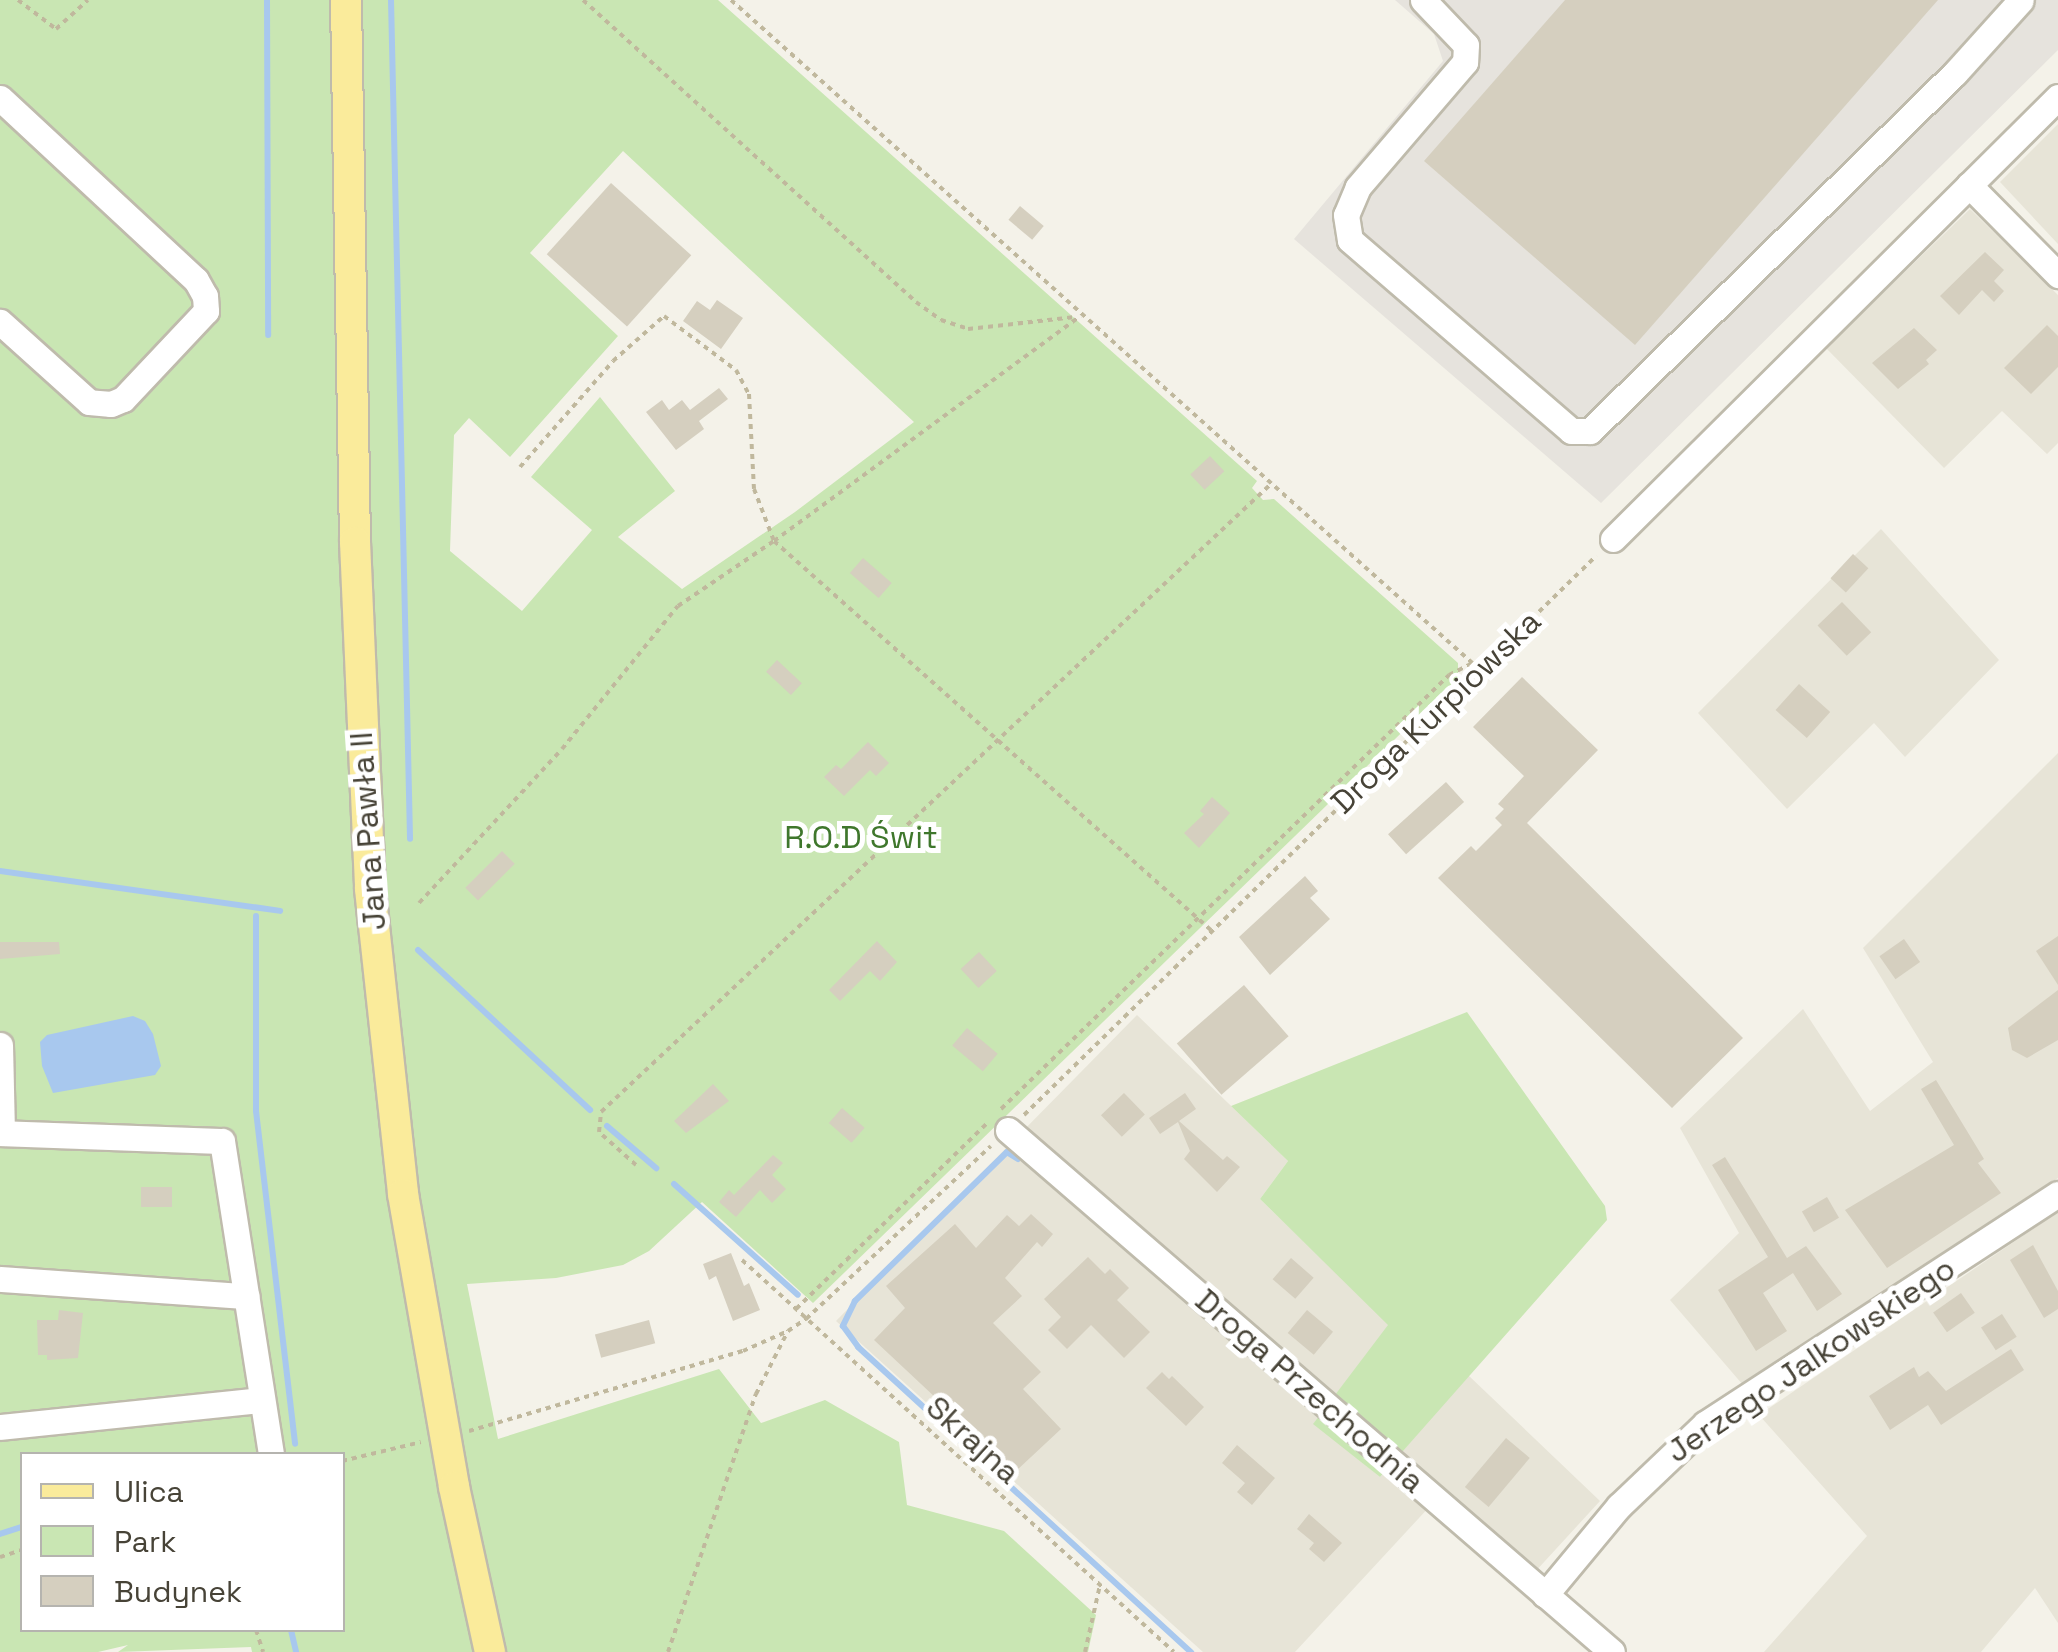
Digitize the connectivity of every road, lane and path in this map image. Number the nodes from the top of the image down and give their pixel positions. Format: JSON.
{"nodes":[{"id":1,"x":18,"y":0,"type":"edge"},
{"id":2,"x":88,"y":0,"type":"edge"},
{"id":3,"x":346,"y":0,"type":"edge"},
{"id":4,"x":583,"y":0,"type":"edge"},
{"id":5,"x":731,"y":0,"type":"edge"},
{"id":6,"x":1423,"y":0,"type":"edge"},
{"id":7,"x":2021,"y":0,"type":"edge"},
{"id":8,"x":2058,"y":97,"type":"edge"},
{"id":9,"x":0,"y":98,"type":"edge"},
{"id":10,"x":1969,"y":185,"type":"junction"},
{"id":11,"x":2058,"y":275,"type":"edge"},
{"id":12,"x":1080,"y":316,"type":"junction"},
{"id":13,"x":0,"y":322,"type":"edge"},
{"id":14,"x":520,"y":467,"type":"dead end"},
{"id":15,"x":1272,"y":482,"type":"junction"},
{"id":16,"x":1613,"y":540,"type":"joint"},
{"id":17,"x":774,"y":541,"type":"junction"},
{"id":18,"x":1473,"y":663,"type":"junction"},
{"id":19,"x":1480,"y":669,"type":"junction"},
{"id":20,"x":999,"y":741,"type":"junction"},
{"id":21,"x":419,"y":903,"type":"dead end"},
{"id":22,"x":1198,"y":919,"type":"junction"},
{"id":23,"x":1212,"y":931,"type":"junction"},
{"id":24,"x":0,"y":1045,"type":"edge"},
{"id":25,"x":1008,"y":1130,"type":"junction"},
{"id":26,"x":1,"y":1133,"type":"edge"},
{"id":27,"x":636,"y":1165,"type":"dead end"},
{"id":28,"x":2058,"y":1194,"type":"edge"},
{"id":29,"x":742,"y":1260,"type":"dead end"},
{"id":30,"x":0,"y":1280,"type":"edge"},
{"id":31,"x":246,"y":1296,"type":"junction"},
{"id":32,"x":796,"y":1309,"type":"junction"},
{"id":33,"x":806,"y":1320,"type":"junction"},
{"id":34,"x":788,"y":1331,"type":"junction"},
{"id":35,"x":262,"y":1400,"type":"junction"},
{"id":36,"x":0,"y":1427,"type":"edge"},
{"id":37,"x":474,"y":1430,"type":"dead end"},
{"id":38,"x":271,"y":1452,"type":"edge"},
{"id":39,"x":380,"y":1452,"type":"dead end"},
{"id":40,"x":345,"y":1460,"type":"edge"},
{"id":41,"x":1100,"y":1585,"type":"junction"},
{"id":42,"x":1545,"y":1595,"type":"junction"},
{"id":43,"x":490,"y":1652,"type":"edge"},
{"id":44,"x":668,"y":1652,"type":"edge"},
{"id":45,"x":1086,"y":1652,"type":"edge"},
{"id":46,"x":1174,"y":1652,"type":"edge"},
{"id":47,"x":1612,"y":1652,"type":"edge"}],
"edges":[{"from":1,"to":2,"type":"path"},
{"from":3,"to":43,"type":"main road","name":"Jana Pawła II"},
{"from":4,"to":12,"type":"path"},
{"from":5,"to":12,"type":"path"},
{"from":6,"to":7,"type":"street"},
{"from":8,"to":10,"type":"street"},
{"from":9,"to":13,"type":"street"},
{"from":10,"to":11,"type":"street"},
{"from":10,"to":16,"type":"street"},
{"from":12,"to":15,"type":"path"},
{"from":12,"to":17,"type":"path"},
{"from":14,"to":17,"type":"path"},
{"from":15,"to":18,"type":"path"},
{"from":15,"to":20,"type":"path"},
{"from":16,"to":19,"type":"path","name":"Droga Kurpiowska"},
{"from":17,"to":20,"type":"path"},
{"from":17,"to":21,"type":"path"},
{"from":18,"to":19,"type":"path"},
{"from":18,"to":22,"type":"path"},
{"from":19,"to":23,"type":"path","name":"Droga Kurpiowska"},
{"from":20,"to":22,"type":"path"},
{"from":20,"to":27,"type":"path"},
{"from":22,"to":23,"type":"path"},
{"from":22,"to":32,"type":"path"},
{"from":23,"to":25,"type":"path","name":"Droga Kurpiowska"},
{"from":24,"to":26,"type":"street"},
{"from":25,"to":33,"type":"path","name":"Droga Kurpiowska"},
{"from":25,"to":42,"type":"street","name":"Droga Przechodnia"},
{"from":26,"to":31,"type":"street"},
{"from":28,"to":42,"type":"street","name":"Jerzego Jalkowskiego"},
{"from":29,"to":32,"type":"path","name":"Skrajna"},
{"from":30,"to":31,"type":"street"},
{"from":31,"to":35,"type":"street"},
{"from":32,"to":33,"type":"path","name":"Skrajna"},
{"from":33,"to":34,"type":"path","name":"Droga Kurpiowska"},
{"from":33,"to":41,"type":"path","name":"Skrajna"},
{"from":34,"to":37,"type":"path","name":"Droga Kurpiowska"},
{"from":34,"to":44,"type":"path"},
{"from":35,"to":36,"type":"street"},
{"from":35,"to":38,"type":"street"},
{"from":39,"to":40,"type":"path"},
{"from":41,"to":45,"type":"path"},
{"from":41,"to":46,"type":"path","name":"Skrajna"},
{"from":42,"to":47,"type":"street","name":"Droga Przechodnia"}]}
